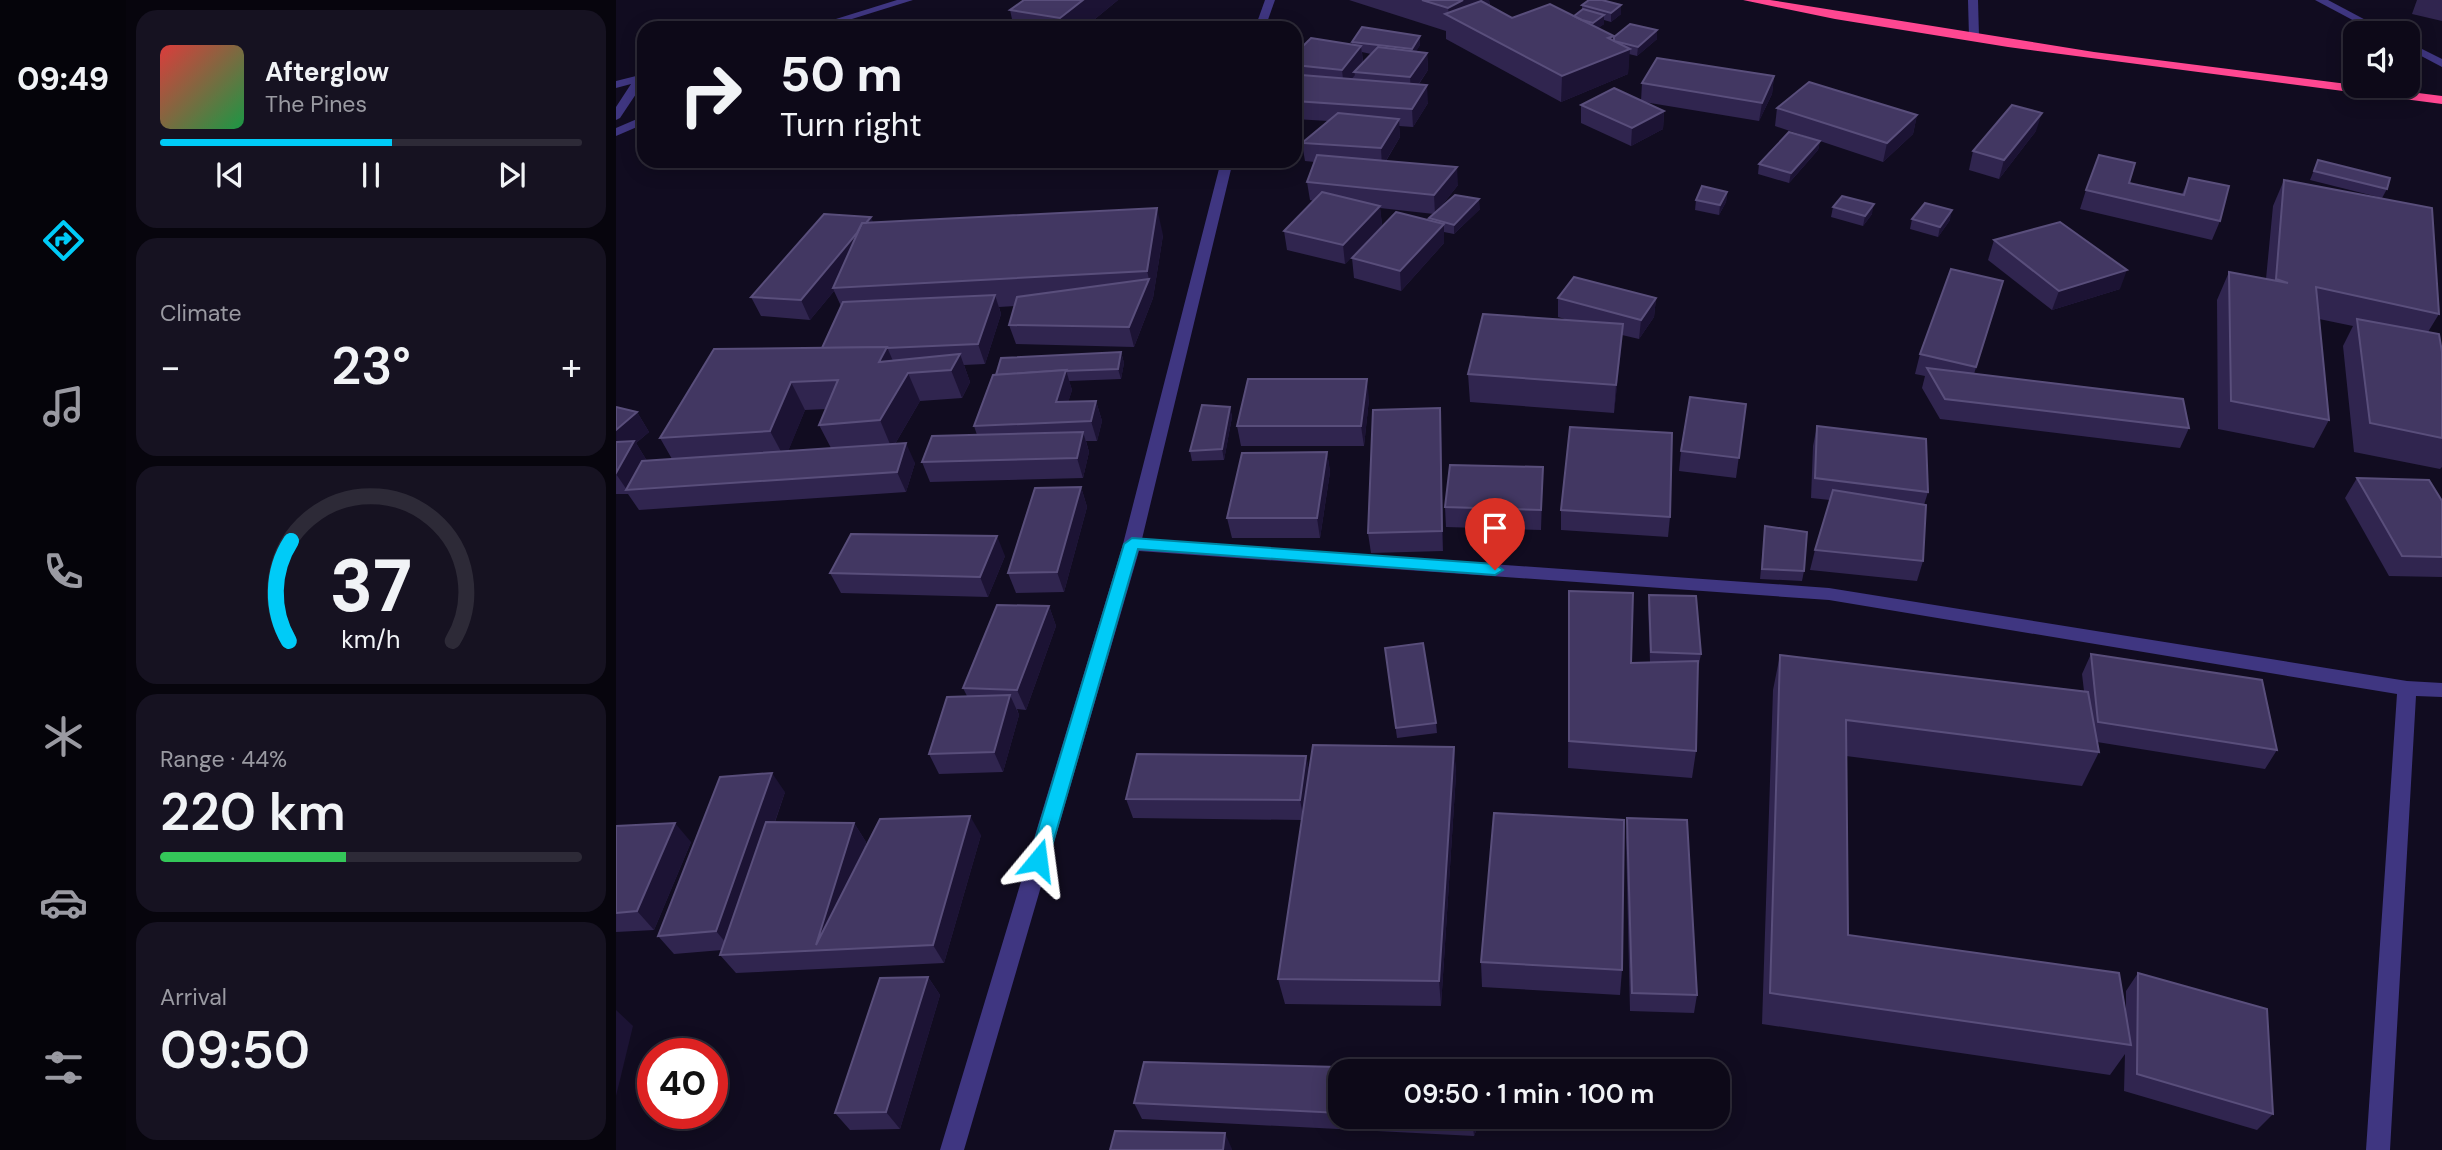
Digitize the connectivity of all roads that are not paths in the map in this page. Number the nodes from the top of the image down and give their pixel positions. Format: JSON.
{"nodes":[{"id":1,"x":908,"y":0,"type":"edge"},
{"id":2,"x":919,"y":0,"type":"edge"},
{"id":3,"x":1270,"y":0,"type":"edge"},
{"id":4,"x":1749,"y":0,"type":"edge"},
{"id":5,"x":1973,"y":0,"type":"edge"},
{"id":6,"x":2320,"y":0,"type":"edge"},
{"id":7,"x":836,"y":21,"type":"edge"},
{"id":8,"x":872,"y":21,"type":"edge"},
{"id":9,"x":1262,"y":21,"type":"edge"},
{"id":10,"x":2361,"y":21,"type":"edge"},
{"id":11,"x":1974,"y":37,"type":"junction"},
{"id":12,"x":2420,"y":52,"type":"edge"},
{"id":13,"x":2442,"y":64,"type":"edge"},
{"id":14,"x":637,"y":79,"type":"edge"},
{"id":15,"x":616,"y":85,"type":"edge"},
{"id":16,"x":637,"y":85,"type":"edge"},
{"id":17,"x":2442,"y":100,"type":"edge"},
{"id":18,"x":616,"y":116,"type":"edge"},
{"id":19,"x":637,"y":123,"type":"edge"},
{"id":20,"x":616,"y":132,"type":"edge"},
{"id":21,"x":1225,"y":168,"type":"edge"},
{"id":22,"x":1132,"y":544,"type":"junction"},
{"id":23,"x":2407,"y":688,"type":"junction"},
{"id":24,"x":2442,"y":690,"type":"edge"},
{"id":25,"x":952,"y":1150,"type":"edge"},
{"id":26,"x":2378,"y":1150,"type":"edge"}],
"edges":[{"from":1,"to":7,"type":"street"},
{"from":2,"to":8,"type":"street"},
{"from":3,"to":9,"type":"street"},
{"from":4,"to":11,"type":"highway"},
{"from":5,"to":11,"type":"street"},
{"from":6,"to":10,"type":"street"},
{"from":11,"to":17,"type":"highway"},
{"from":12,"to":13,"type":"street"},
{"from":14,"to":15,"type":"street"},
{"from":16,"to":18,"type":"street"},
{"from":19,"to":20,"type":"street"},
{"from":21,"to":22,"type":"street"},
{"from":22,"to":23,"type":"street"},
{"from":22,"to":25,"type":"street"},
{"from":23,"to":24,"type":"street"},
{"from":23,"to":26,"type":"street"}]}
